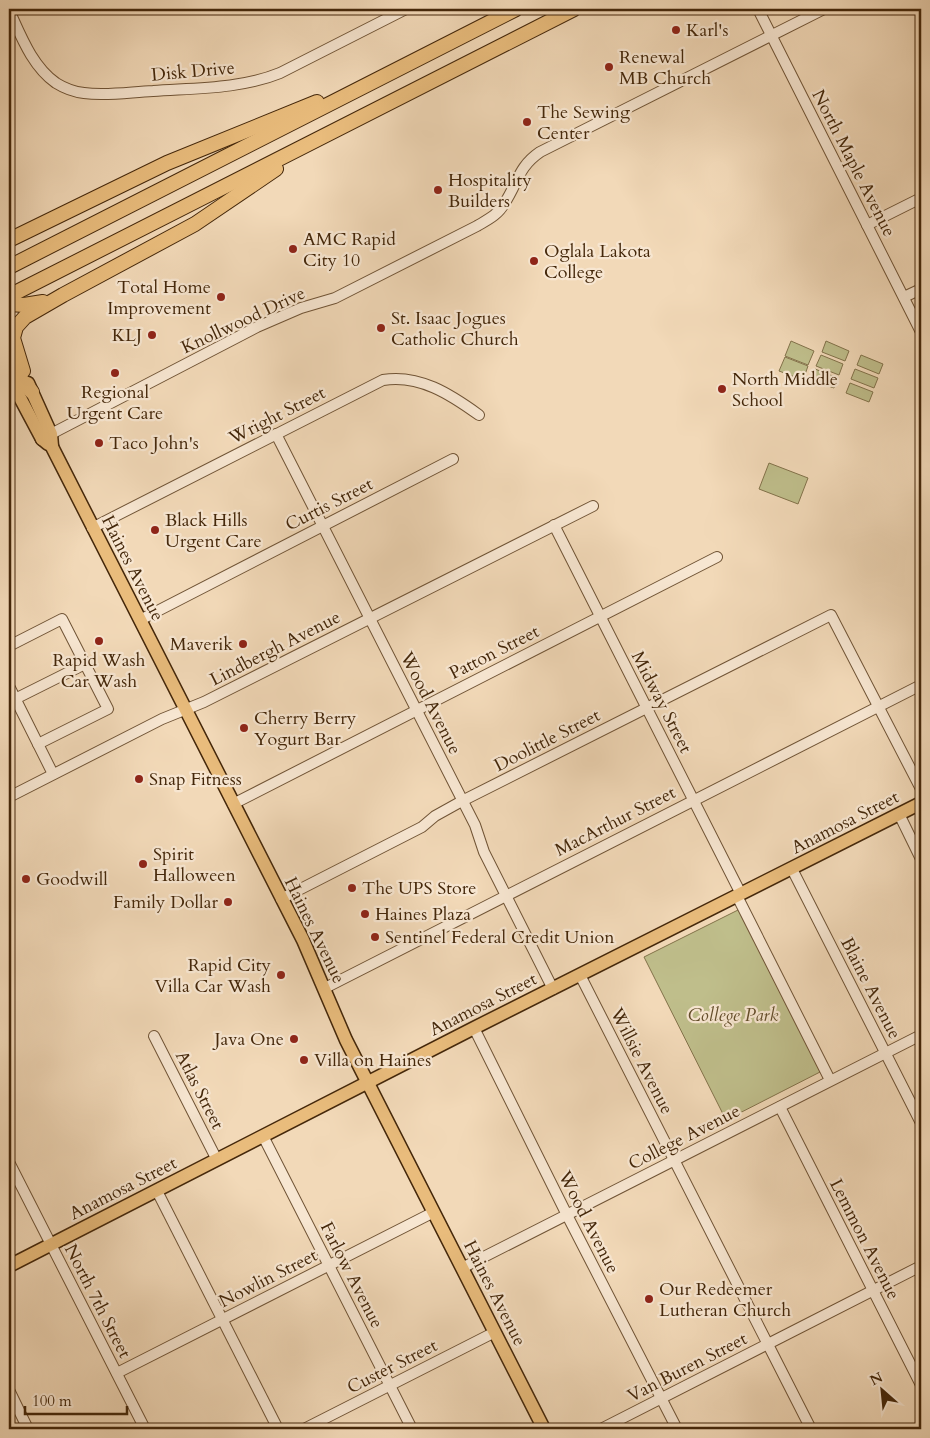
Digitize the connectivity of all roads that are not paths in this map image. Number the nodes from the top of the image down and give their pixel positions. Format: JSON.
{"nodes":[{"id":1,"x":406,"y":9,"type":"edge"},
{"id":2,"x":516,"y":9,"type":"edge"},
{"id":3,"x":574,"y":9,"type":"edge"},
{"id":4,"x":758,"y":9,"type":"edge"},
{"id":5,"x":824,"y":9,"type":"edge"},
{"id":6,"x":9,"y":10,"type":"edge"},
{"id":7,"x":772,"y":36,"type":"junction"},
{"id":8,"x":401,"y":68,"type":"junction"},
{"id":9,"x":313,"y":141,"type":"junction"},
{"id":10,"x":921,"y":198,"type":"edge"},
{"id":11,"x":867,"y":225,"type":"junction"},
{"id":12,"x":38,"y":227,"type":"junction"},
{"id":13,"x":9,"y":240,"type":"edge"},
{"id":14,"x":9,"y":247,"type":"edge"},
{"id":15,"x":9,"y":267,"type":"edge"},
{"id":16,"x":921,"y":289,"type":"edge"},
{"id":17,"x":63,"y":294,"type":"junction"},
{"id":18,"x":9,"y":296,"type":"edge"},
{"id":19,"x":904,"y":297,"type":"junction"},
{"id":20,"x":9,"y":304,"type":"edge"},
{"id":21,"x":921,"y":332,"type":"edge"},
{"id":22,"x":9,"y":344,"type":"edge"},
{"id":23,"x":9,"y":359,"type":"edge"},
{"id":24,"x":23,"y":371,"type":"junction"},
{"id":25,"x":11,"y":382,"type":"edge"},
{"id":26,"x":32,"y":392,"type":"junction"},
{"id":27,"x":479,"y":414,"type":"dead end"},
{"id":28,"x":276,"y":434,"type":"junction"},
{"id":29,"x":47,"y":436,"type":"junction"},
{"id":30,"x":453,"y":460,"type":"dead end"},
{"id":31,"x":593,"y":506,"type":"dead end"},
{"id":32,"x":554,"y":525,"type":"junction"},
{"id":33,"x":323,"y":526,"type":"junction"},
{"id":34,"x":92,"y":528,"type":"junction"},
{"id":35,"x":717,"y":557,"type":"dead end"},
{"id":36,"x":600,"y":616,"type":"junction"},
{"id":37,"x":370,"y":618,"type":"junction"},
{"id":38,"x":140,"y":620,"type":"junction"},
{"id":39,"x":9,"y":646,"type":"edge"},
{"id":40,"x":85,"y":664,"type":"junction"},
{"id":41,"x":921,"y":684,"type":"edge"},
{"id":42,"x":9,"y":686,"type":"edge"},
{"id":43,"x":15,"y":699,"type":"junction"},
{"id":44,"x":878,"y":706,"type":"junction"},
{"id":45,"x":647,"y":708,"type":"junction"},
{"id":46,"x":185,"y":710,"type":"junction"},
{"id":47,"x":416,"y":710,"type":"junction"},
{"id":48,"x":38,"y":744,"type":"junction"},
{"id":49,"x":53,"y":774,"type":"junction"},
{"id":50,"x":921,"y":789,"type":"edge"},
{"id":51,"x":9,"y":797,"type":"edge"},
{"id":52,"x":694,"y":800,"type":"junction"},
{"id":53,"x":462,"y":802,"type":"junction"},
{"id":54,"x":921,"y":803,"type":"edge"},
{"id":55,"x":233,"y":804,"type":"junction"},
{"id":56,"x":899,"y":814,"type":"junction"},
{"id":57,"x":921,"y":859,"type":"edge"},
{"id":58,"x":792,"y":869,"type":"junction"},
{"id":59,"x":739,"y":895,"type":"junction"},
{"id":60,"x":506,"y":896,"type":"junction"},
{"id":61,"x":281,"y":900,"type":"junction"},
{"id":62,"x":580,"y":975,"type":"junction"},
{"id":63,"x":324,"y":988,"type":"junction"},
{"id":64,"x":553,"y":988,"type":"junction"},
{"id":65,"x":474,"y":1028,"type":"junction"},
{"id":66,"x":921,"y":1034,"type":"edge"},
{"id":67,"x":154,"y":1036,"type":"dead end"},
{"id":68,"x":886,"y":1053,"type":"junction"},
{"id":69,"x":830,"y":1080,"type":"junction"},
{"id":70,"x":367,"y":1082,"type":"junction"},
{"id":71,"x":780,"y":1106,"type":"junction"},
{"id":72,"x":921,"y":1123,"type":"edge"},
{"id":73,"x":263,"y":1136,"type":"junction"},
{"id":74,"x":217,"y":1160,"type":"junction"},
{"id":75,"x":674,"y":1160,"type":"junction"},
{"id":76,"x":9,"y":1162,"type":"edge"},
{"id":77,"x":157,"y":1191,"type":"junction"},
{"id":78,"x":434,"y":1212,"type":"junction"},
{"id":79,"x":567,"y":1215,"type":"junction"},
{"id":80,"x":51,"y":1244,"type":"junction"},
{"id":81,"x":9,"y":1266,"type":"edge"},
{"id":82,"x":328,"y":1266,"type":"junction"},
{"id":83,"x":921,"y":1266,"type":"edge"},
{"id":84,"x":462,"y":1268,"type":"junction"},
{"id":85,"x":873,"y":1290,"type":"junction"},
{"id":86,"x":222,"y":1320,"type":"junction"},
{"id":87,"x":495,"y":1332,"type":"junction"},
{"id":88,"x":768,"y":1344,"type":"junction"},
{"id":89,"x":116,"y":1372,"type":"junction"},
{"id":90,"x":390,"y":1386,"type":"junction"},
{"id":91,"x":921,"y":1386,"type":"edge"},
{"id":92,"x":9,"y":1390,"type":"edge"},
{"id":93,"x":661,"y":1398,"type":"junction"},
{"id":94,"x":28,"y":1429,"type":"edge"},
{"id":95,"x":145,"y":1429,"type":"edge"},
{"id":96,"x":278,"y":1429,"type":"edge"},
{"id":97,"x":304,"y":1429,"type":"edge"},
{"id":98,"x":412,"y":1429,"type":"edge"},
{"id":99,"x":544,"y":1429,"type":"edge"},
{"id":100,"x":601,"y":1429,"type":"edge"},
{"id":101,"x":677,"y":1429,"type":"edge"},
{"id":102,"x":811,"y":1429,"type":"edge"}],
"edges":[{"from":1,"to":6,"type":"street","name":"Disk Drive"},
{"from":2,"to":8,"type":"highway"},
{"from":3,"to":9,"type":"highway"},
{"from":4,"to":7,"type":"street","name":"North Maple Avenue"},
{"from":5,"to":7,"type":"street","name":"Knollwood Drive"},
{"from":7,"to":11,"type":"street","name":"North Maple Avenue"},
{"from":7,"to":29,"type":"street","name":"Knollwood Drive"},
{"from":8,"to":12,"type":"highway"},
{"from":8,"to":15,"type":"highway"},
{"from":9,"to":17,"type":"highway"},
{"from":9,"to":18,"type":"highway"},
{"from":10,"to":11,"type":"street"},
{"from":11,"to":19,"type":"street","name":"North Maple Avenue"},
{"from":12,"to":13,"type":"highway"},
{"from":12,"to":14,"type":"highway"},
{"from":16,"to":19,"type":"street"},
{"from":17,"to":20,"type":"highway"},
{"from":17,"to":24,"type":"highway"},
{"from":19,"to":21,"type":"street","name":"North Maple Avenue"},
{"from":22,"to":24,"type":"main road"},
{"from":23,"to":26,"type":"highway"},
{"from":24,"to":26,"type":"main road"},
{"from":25,"to":29,"type":"main road"},
{"from":26,"to":29,"type":"main road"},
{"from":27,"to":28,"type":"street","name":"Wright Street"},
{"from":28,"to":33,"type":"street","name":"Wood Avenue"},
{"from":28,"to":34,"type":"street","name":"Wright Street"},
{"from":29,"to":34,"type":"main road","name":"Haines Avenue"},
{"from":30,"to":33,"type":"street","name":"Curtis Street"},
{"from":31,"to":32,"type":"street","name":"Lindbergh Avenue"},
{"from":32,"to":36,"type":"street","name":"Midway Street"},
{"from":32,"to":37,"type":"street","name":"Lindbergh Avenue"},
{"from":33,"to":37,"type":"street","name":"Wood Avenue"},
{"from":33,"to":38,"type":"street","name":"Curtis Street"},
{"from":34,"to":38,"type":"main road","name":"Haines Avenue"},
{"from":35,"to":36,"type":"street","name":"Patton Street"},
{"from":36,"to":45,"type":"street","name":"Midway Street"},
{"from":36,"to":47,"type":"street","name":"Patton Street"},
{"from":37,"to":46,"type":"street","name":"Lindbergh Avenue"},
{"from":37,"to":47,"type":"street","name":"Wood Avenue"},
{"from":38,"to":46,"type":"main road","name":"Haines Avenue"},
{"from":39,"to":40,"type":"street"},
{"from":40,"to":43,"type":"street"},
{"from":40,"to":48,"type":"street"},
{"from":41,"to":44,"type":"street","name":"MacArthur Street"},
{"from":42,"to":43,"type":"street"},
{"from":43,"to":48,"type":"street"},
{"from":44,"to":45,"type":"street","name":"Doolittle Street"},
{"from":44,"to":50,"type":"street"},
{"from":44,"to":52,"type":"street","name":"MacArthur Street"},
{"from":45,"to":52,"type":"street","name":"Midway Street"},
{"from":45,"to":53,"type":"street","name":"Doolittle Street"},
{"from":46,"to":49,"type":"street","name":"Lindbergh Avenue"},
{"from":46,"to":55,"type":"main road","name":"Haines Avenue"},
{"from":47,"to":53,"type":"street","name":"Wood Avenue"},
{"from":47,"to":55,"type":"street","name":"Patton Street"},
{"from":48,"to":49,"type":"street"},
{"from":49,"to":51,"type":"street","name":"Lindbergh Avenue"},
{"from":52,"to":59,"type":"street","name":"Midway Street"},
{"from":52,"to":60,"type":"street","name":"MacArthur Street"},
{"from":53,"to":60,"type":"street","name":"Wood Avenue"},
{"from":53,"to":61,"type":"street","name":"Doolittle Street"},
{"from":54,"to":56,"type":"main road","name":"Anamosa Street"},
{"from":55,"to":61,"type":"main road","name":"Haines Avenue"},
{"from":56,"to":57,"type":"street"},
{"from":56,"to":58,"type":"main road","name":"Anamosa Street"},
{"from":58,"to":59,"type":"main road","name":"Anamosa Street"},
{"from":58,"to":68,"type":"street","name":"Blaine Avenue"},
{"from":59,"to":62,"type":"main road","name":"Anamosa Street"},
{"from":59,"to":69,"type":"street","name":"Midway Street"},
{"from":60,"to":63,"type":"street","name":"MacArthur Street"},
{"from":60,"to":64,"type":"street","name":"Wood Avenue"},
{"from":61,"to":63,"type":"main road","name":"Haines Avenue"},
{"from":62,"to":64,"type":"main road","name":"Anamosa Street"},
{"from":62,"to":75,"type":"street","name":"Willsie Avenue"},
{"from":63,"to":70,"type":"main road","name":"Haines Avenue"},
{"from":64,"to":65,"type":"main road","name":"Anamosa Street"},
{"from":65,"to":70,"type":"main road","name":"Anamosa Street"},
{"from":65,"to":79,"type":"street","name":"Wood Avenue"},
{"from":66,"to":68,"type":"street","name":"College Avenue"},
{"from":67,"to":74,"type":"street","name":"Atlas Street"},
{"from":68,"to":69,"type":"street","name":"College Avenue"},
{"from":68,"to":72,"type":"street","name":"Blaine Avenue"},
{"from":69,"to":71,"type":"street","name":"College Avenue"},
{"from":70,"to":73,"type":"main road","name":"Anamosa Street"},
{"from":70,"to":78,"type":"main road","name":"Haines Avenue"},
{"from":71,"to":75,"type":"street","name":"College Avenue"},
{"from":71,"to":85,"type":"street","name":"Lemmon Avenue"},
{"from":73,"to":74,"type":"main road","name":"Anamosa Street"},
{"from":73,"to":82,"type":"street","name":"Farlow Avenue"},
{"from":74,"to":77,"type":"main road","name":"Anamosa Street"},
{"from":75,"to":79,"type":"street","name":"College Avenue"},
{"from":75,"to":88,"type":"street","name":"Willsie Avenue"},
{"from":76,"to":80,"type":"street","name":"North 7th Street"},
{"from":77,"to":80,"type":"main road","name":"Anamosa Street"},
{"from":77,"to":86,"type":"street"},
{"from":78,"to":82,"type":"street","name":"Nowlin Street"},
{"from":78,"to":84,"type":"main road","name":"Haines Avenue"},
{"from":79,"to":84,"type":"street","name":"College Avenue"},
{"from":79,"to":93,"type":"street","name":"Wood Avenue"},
{"from":80,"to":81,"type":"main road","name":"Anamosa Street"},
{"from":80,"to":89,"type":"street","name":"North 7th Street"},
{"from":82,"to":86,"type":"street","name":"Nowlin Street"},
{"from":82,"to":90,"type":"street","name":"Farlow Avenue"},
{"from":83,"to":85,"type":"street","name":"Van Buren Street"},
{"from":84,"to":87,"type":"main road","name":"Haines Avenue"},
{"from":85,"to":88,"type":"street","name":"Van Buren Street"},
{"from":85,"to":91,"type":"street","name":"Lemmon Avenue"},
{"from":86,"to":89,"type":"street","name":"Nowlin Street"},
{"from":86,"to":96,"type":"street"},
{"from":87,"to":90,"type":"street","name":"Custer Street"},
{"from":87,"to":99,"type":"main road","name":"Haines Avenue"},
{"from":88,"to":93,"type":"street","name":"Van Buren Street"},
{"from":88,"to":102,"type":"street","name":"Willsie Avenue"},
{"from":89,"to":95,"type":"street","name":"North 7th Street"},
{"from":90,"to":97,"type":"street","name":"Custer Street"},
{"from":90,"to":98,"type":"street","name":"Farlow Avenue"},
{"from":92,"to":94,"type":"street"},
{"from":93,"to":100,"type":"street","name":"Van Buren Street"},
{"from":93,"to":101,"type":"street","name":"Wood Avenue"}]}
